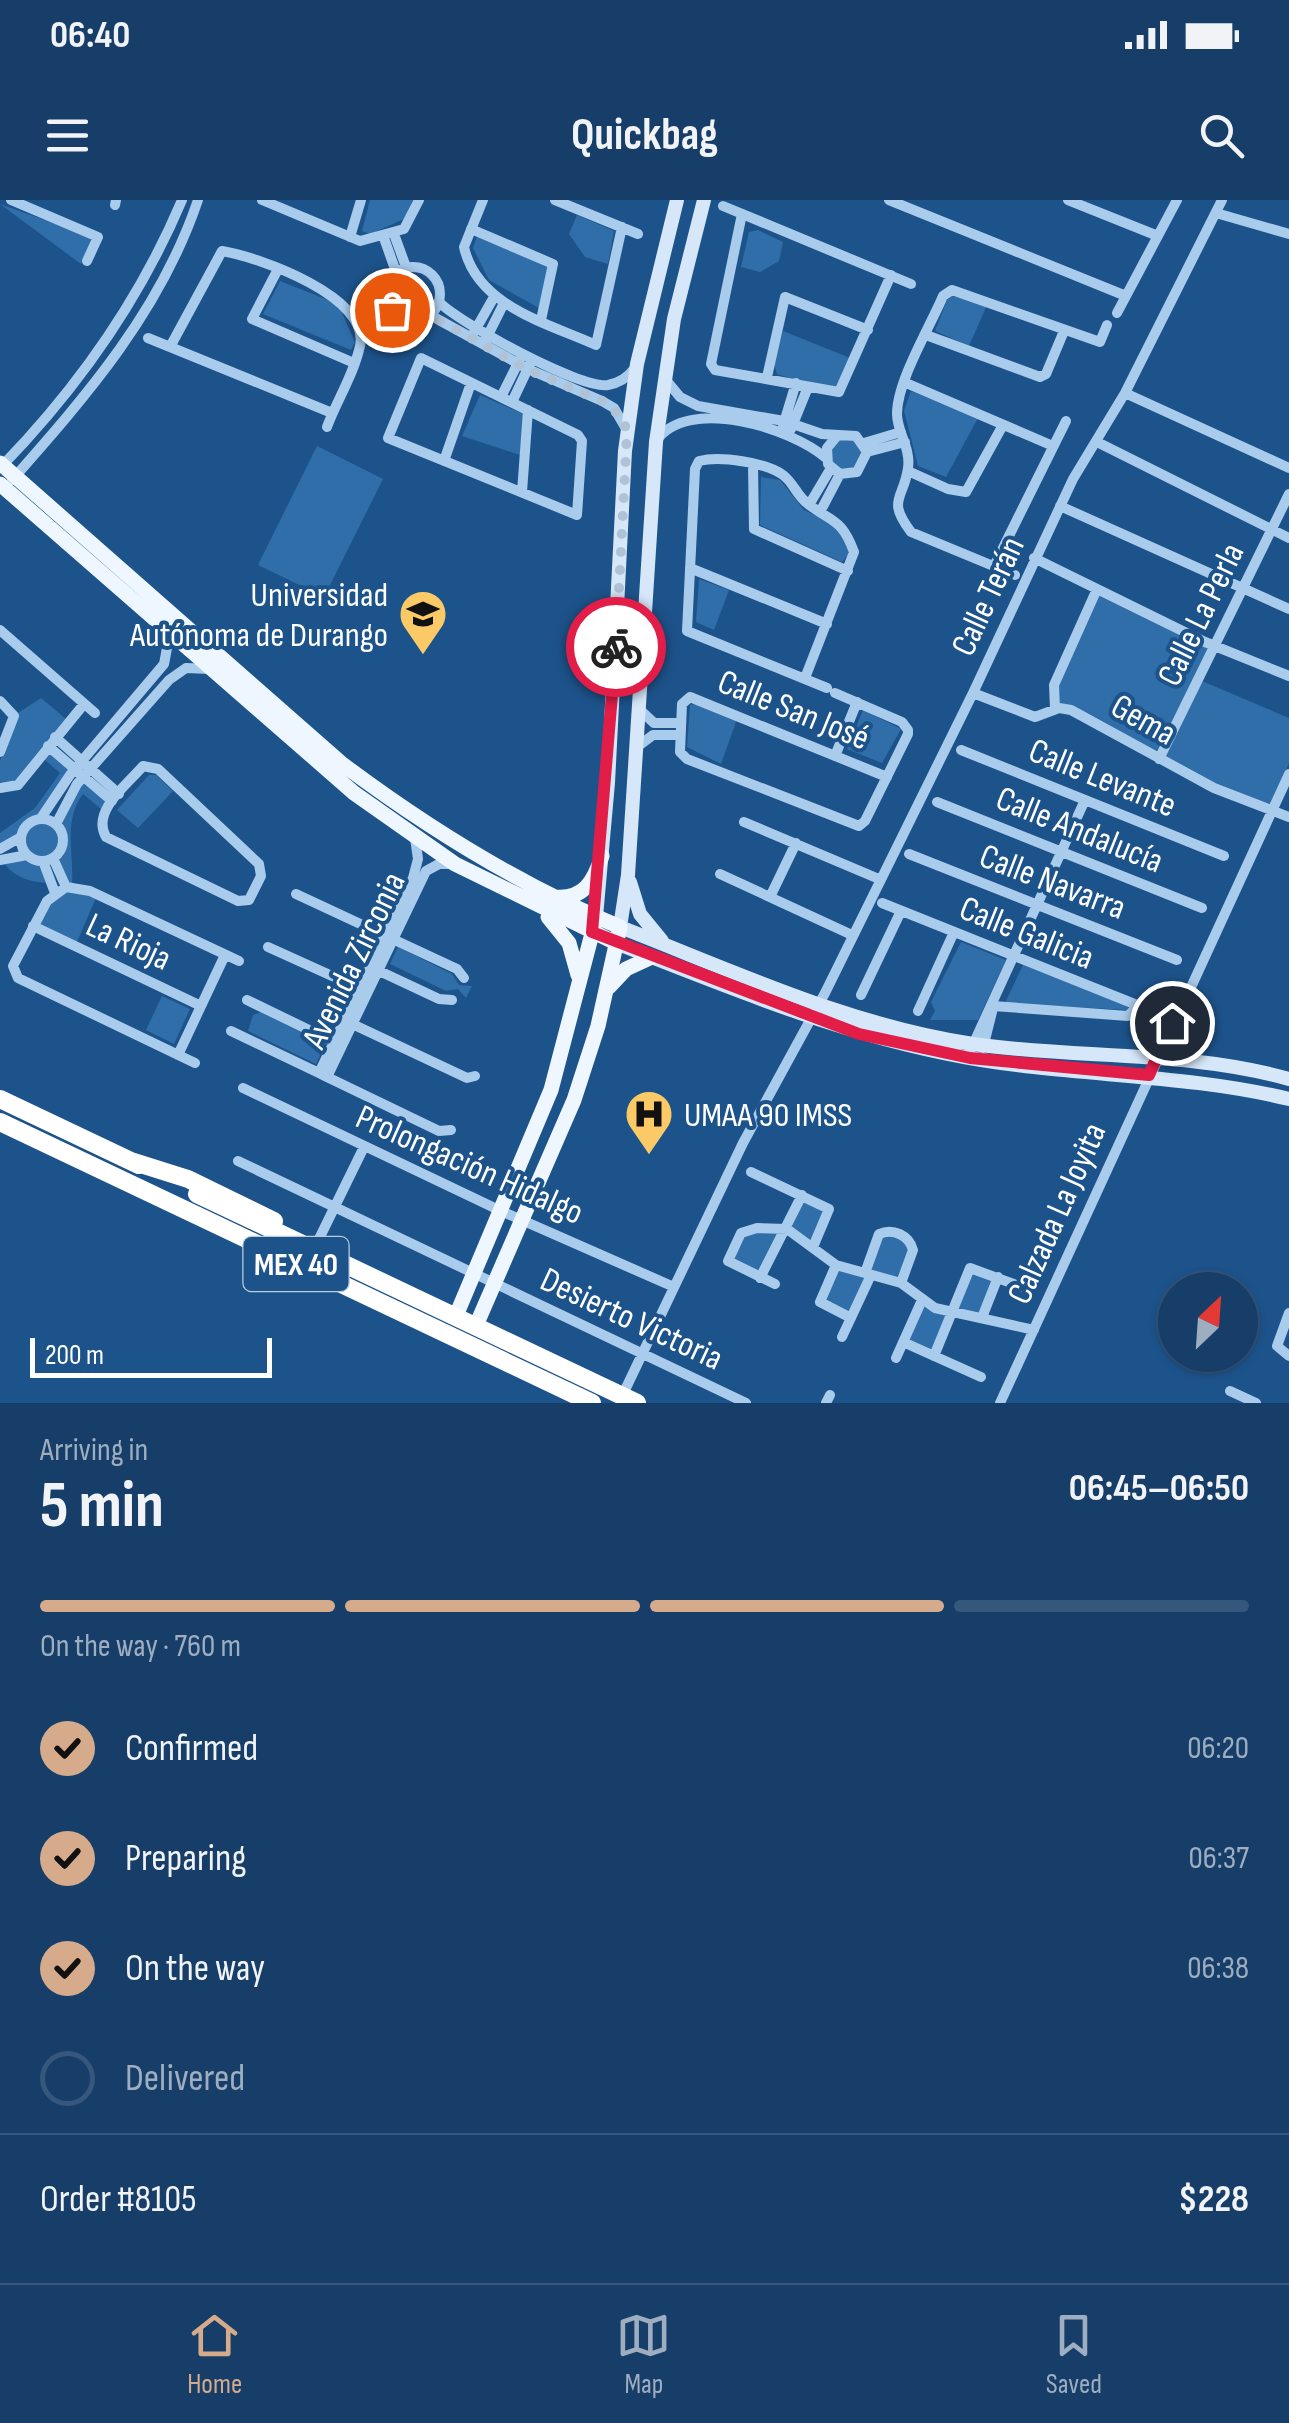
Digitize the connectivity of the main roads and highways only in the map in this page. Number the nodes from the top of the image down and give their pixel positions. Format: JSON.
{"nodes":[{"id":1,"x":677,"y":200,"type":"edge"},
{"id":2,"x":704,"y":200,"type":"edge"},
{"id":3,"x":661,"y":256,"type":"junction"},
{"id":4,"x":686,"y":262,"type":"junction"},
{"id":5,"x":3,"y":477,"type":"edge"},
{"id":6,"x":621,"y":548,"type":"junction"},
{"id":7,"x":646,"y":551,"type":"junction"},
{"id":8,"x":274,"y":715,"type":"junction"},
{"id":9,"x":602,"y":856,"type":"junction"},
{"id":10,"x":628,"y":875,"type":"junction"},
{"id":11,"x":546,"y":903,"type":"junction"},
{"id":12,"x":594,"y":924,"type":"junction"},
{"id":13,"x":618,"y":935,"type":"junction"},
{"id":14,"x":666,"y":945,"type":"junction"},
{"id":15,"x":652,"y":957,"type":"junction"},
{"id":16,"x":580,"y":983,"type":"junction"},
{"id":17,"x":604,"y":994,"type":"junction"},
{"id":18,"x":811,"y":1011,"type":"junction"},
{"id":19,"x":976,"y":1052,"type":"junction"},
{"id":20,"x":1289,"y":1078,"type":"edge"},
{"id":21,"x":0,"y":1099,"type":"edge"},
{"id":22,"x":1289,"y":1099,"type":"edge"},
{"id":23,"x":0,"y":1122,"type":"edge"},
{"id":24,"x":131,"y":1161,"type":"junction"},
{"id":25,"x":232,"y":1234,"type":"junction"},
{"id":26,"x":424,"y":1305,"type":"junction"},
{"id":27,"x":464,"y":1324,"type":"junction"},
{"id":28,"x":497,"y":1339,"type":"junction"},
{"id":29,"x":631,"y":1396,"type":"edge"},
{"id":30,"x":594,"y":1403,"type":"edge"},
{"id":31,"x":653,"y":1403,"type":"edge"}],
"edges":[{"from":1,"to":3,"type":"main road"},
{"from":2,"to":4,"type":"main road"},
{"from":3,"to":4,"type":"main road"},
{"from":3,"to":6,"type":"main road"},
{"from":4,"to":7,"type":"main road"},
{"from":5,"to":8,"type":"main road"},
{"from":5,"to":8,"type":"main road"},
{"from":6,"to":7,"type":"main road"},
{"from":6,"to":9,"type":"main road"},
{"from":7,"to":10,"type":"main road"},
{"from":8,"to":11,"type":"main road"},
{"from":8,"to":11,"type":"main road"},
{"from":9,"to":11,"type":"main road"},
{"from":9,"to":12,"type":"main road"},
{"from":10,"to":13,"type":"main road"},
{"from":10,"to":14,"type":"main road"},
{"from":11,"to":12,"type":"main road"},
{"from":11,"to":16,"type":"main road"},
{"from":12,"to":13,"type":"main road"},
{"from":12,"to":16,"type":"main road"},
{"from":13,"to":14,"type":"main road"},
{"from":13,"to":15,"type":"main road"},
{"from":13,"to":17,"type":"main road"},
{"from":14,"to":18,"type":"main road"},
{"from":15,"to":17,"type":"main road"},
{"from":15,"to":18,"type":"main road"},
{"from":16,"to":27,"type":"main road"},
{"from":17,"to":27,"type":"main road"},
{"from":18,"to":19,"type":"main road"},
{"from":19,"to":20,"type":"main road"},
{"from":19,"to":22,"type":"main road"},
{"from":21,"to":24,"type":"highway","number":"MEX 40"},
{"from":23,"to":25,"type":"highway","number":"MEX 40"},
{"from":24,"to":26,"type":"highway"},
{"from":24,"to":29,"type":"highway","number":"MEX 40","bridge":true},
{"from":25,"to":26,"type":"highway"},
{"from":25,"to":30,"type":"highway","number":"MEX 40"},
{"from":26,"to":27,"type":"highway"},
{"from":27,"to":28,"type":"highway"},
{"from":28,"to":29,"type":"highway"},
{"from":28,"to":30,"type":"highway"},
{"from":29,"to":31,"type":"highway"}]}
